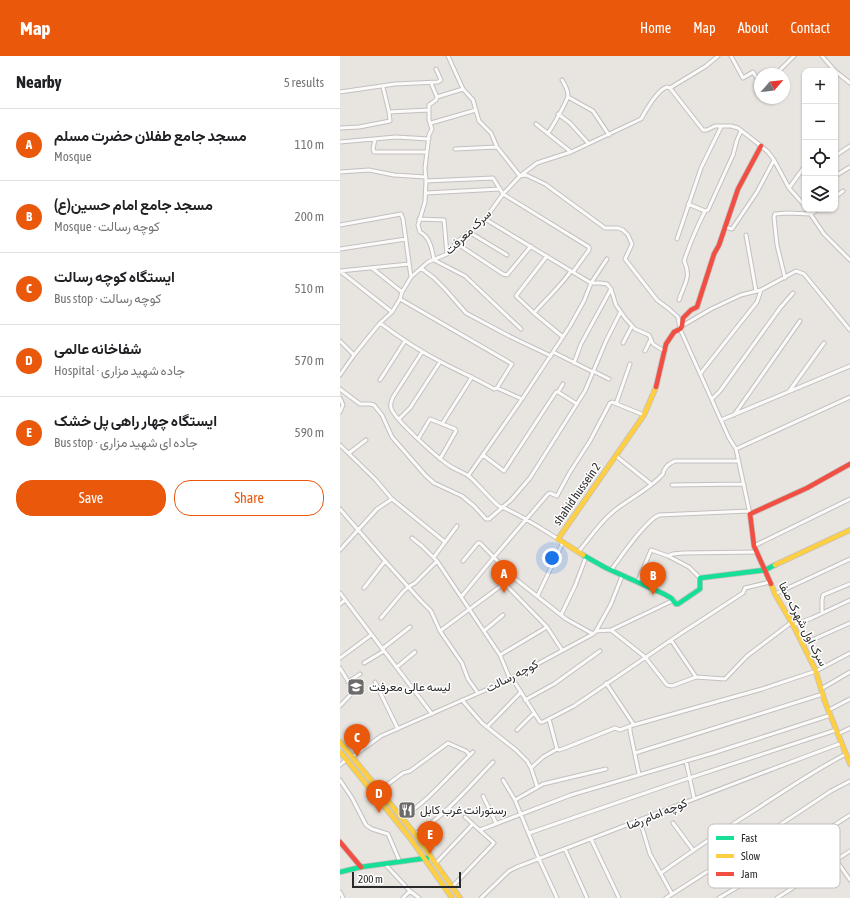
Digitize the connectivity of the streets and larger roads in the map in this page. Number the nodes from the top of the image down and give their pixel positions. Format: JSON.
{"nodes":[{"id":1,"x":448,"y":56,"type":"edge"},
{"id":2,"x":718,"y":56,"type":"edge"},
{"id":3,"x":731,"y":56,"type":"edge"},
{"id":4,"x":794,"y":56,"type":"edge"},
{"id":5,"x":822,"y":56,"type":"edge"},
{"id":6,"x":782,"y":68,"type":"edge"},
{"id":7,"x":832,"y":68,"type":"edge"},
{"id":8,"x":436,"y":69,"type":"dead end"},
{"id":9,"x":838,"y":73,"type":"edge"},
{"id":10,"x":754,"y":74,"type":"edge"},
{"id":11,"x":562,"y":80,"type":"dead end"},
{"id":12,"x":431,"y":83,"type":"junction"},
{"id":13,"x":850,"y":83,"type":"edge"},
{"id":14,"x":383,"y":87,"type":"junction"},
{"id":15,"x":670,"y":88,"type":"junction"},
{"id":16,"x":463,"y":89,"type":"junction"},
{"id":17,"x":340,"y":92,"type":"edge"},
{"id":18,"x":437,"y":97,"type":"junction"},
{"id":19,"x":568,"y":97,"type":"junction"},
{"id":20,"x":429,"y":110,"type":"junction"},
{"id":21,"x":476,"y":110,"type":"junction"},
{"id":22,"x":389,"y":112,"type":"junction"},
{"id":23,"x":558,"y":114,"type":"junction"},
{"id":24,"x":431,"y":123,"type":"junction"},
{"id":25,"x":536,"y":124,"type":"dead end"},
{"id":26,"x":721,"y":126,"type":"junction"},
{"id":27,"x":340,"y":128,"type":"edge"},
{"id":28,"x":741,"y":131,"type":"junction"},
{"id":29,"x":548,"y":133,"type":"junction"},
{"id":30,"x":609,"y":135,"type":"junction"},
{"id":31,"x":375,"y":139,"type":"junction"},
{"id":32,"x":429,"y":139,"type":"junction"},
{"id":33,"x":340,"y":142,"type":"edge"},
{"id":34,"x":588,"y":143,"type":"junction"},
{"id":35,"x":761,"y":146,"type":"junction"},
{"id":36,"x":850,"y":146,"type":"edge"},
{"id":37,"x":497,"y":147,"type":"junction"},
{"id":38,"x":455,"y":149,"type":"dead end"},
{"id":39,"x":427,"y":152,"type":"junction"},
{"id":40,"x":571,"y":152,"type":"junction"},
{"id":41,"x":838,"y":154,"type":"edge"},
{"id":42,"x":774,"y":160,"type":"junction"},
{"id":43,"x":850,"y":167,"type":"edge"},
{"id":44,"x":802,"y":170,"type":"edge"},
{"id":45,"x":340,"y":172,"type":"edge"},
{"id":46,"x":838,"y":174,"type":"edge"},
{"id":47,"x":426,"y":176,"type":"junction"},
{"id":48,"x":520,"y":176,"type":"junction"},
{"id":49,"x":426,"y":181,"type":"junction"},
{"id":50,"x":789,"y":188,"type":"junction"},
{"id":51,"x":500,"y":189,"type":"junction"},
{"id":52,"x":842,"y":191,"type":"dead end"},
{"id":53,"x":426,"y":194,"type":"junction"},
{"id":54,"x":503,"y":194,"type":"junction"},
{"id":55,"x":838,"y":194,"type":"edge"},
{"id":56,"x":802,"y":201,"type":"edge"},
{"id":57,"x":688,"y":204,"type":"junction"},
{"id":58,"x":705,"y":211,"type":"junction"},
{"id":59,"x":814,"y":212,"type":"edge"},
{"id":60,"x":811,"y":214,"type":"junction"},
{"id":61,"x":419,"y":219,"type":"junction"},
{"id":62,"x":485,"y":219,"type":"junction"},
{"id":63,"x":340,"y":225,"type":"edge"},
{"id":64,"x":725,"y":227,"type":"junction"},
{"id":65,"x":469,"y":232,"type":"junction"},
{"id":66,"x":746,"y":234,"type":"dead end"},
{"id":67,"x":406,"y":239,"type":"junction"},
{"id":68,"x":677,"y":239,"type":"dead end"},
{"id":69,"x":456,"y":243,"type":"junction"},
{"id":70,"x":531,"y":246,"type":"junction"},
{"id":71,"x":340,"y":249,"type":"edge"},
{"id":72,"x":447,"y":254,"type":"junction"},
{"id":73,"x":507,"y":255,"type":"dead end"},
{"id":74,"x":547,"y":256,"type":"junction"},
{"id":75,"x":434,"y":260,"type":"junction"},
{"id":76,"x":608,"y":260,"type":"dead end"},
{"id":77,"x":850,"y":260,"type":"edge"},
{"id":78,"x":409,"y":264,"type":"junction"},
{"id":79,"x":371,"y":268,"type":"junction"},
{"id":80,"x":421,"y":268,"type":"junction"},
{"id":81,"x":572,"y":271,"type":"junction"},
{"id":82,"x":411,"y":277,"type":"junction"},
{"id":83,"x":785,"y":278,"type":"junction"},
{"id":84,"x":590,"y":282,"type":"junction"},
{"id":85,"x":611,"y":289,"type":"junction"},
{"id":86,"x":761,"y":290,"type":"junction"},
{"id":87,"x":756,"y":291,"type":"junction"},
{"id":88,"x":402,"y":292,"type":"junction"},
{"id":89,"x":793,"y":293,"type":"dead end"},
{"id":90,"x":400,"y":298,"type":"junction"},
{"id":91,"x":679,"y":300,"type":"dead end"},
{"id":92,"x":392,"y":312,"type":"junction"},
{"id":93,"x":534,"y":313,"type":"junction"},
{"id":94,"x":620,"y":314,"type":"junction"},
{"id":95,"x":800,"y":321,"type":"dead end"},
{"id":96,"x":380,"y":323,"type":"junction"},
{"id":97,"x":632,"y":326,"type":"junction"},
{"id":98,"x":681,"y":328,"type":"junction"},
{"id":99,"x":521,"y":329,"type":"dead end"},
{"id":100,"x":850,"y":330,"type":"edge"},
{"id":101,"x":563,"y":337,"type":"junction"},
{"id":102,"x":651,"y":339,"type":"junction"},
{"id":103,"x":340,"y":341,"type":"edge"},
{"id":104,"x":405,"y":341,"type":"junction"},
{"id":105,"x":623,"y":343,"type":"dead end"},
{"id":106,"x":824,"y":343,"type":"dead end"},
{"id":107,"x":645,"y":351,"type":"dead end"},
{"id":108,"x":664,"y":351,"type":"junction"},
{"id":109,"x":422,"y":352,"type":"junction"},
{"id":110,"x":553,"y":352,"type":"junction"},
{"id":111,"x":354,"y":355,"type":"junction"},
{"id":112,"x":551,"y":356,"type":"junction"},
{"id":113,"x":440,"y":362,"type":"junction"},
{"id":114,"x":574,"y":363,"type":"junction"},
{"id":115,"x":630,"y":364,"type":"dead end"},
{"id":116,"x":850,"y":366,"type":"edge"},
{"id":117,"x":593,"y":372,"type":"junction"},
{"id":118,"x":700,"y":374,"type":"junction"},
{"id":119,"x":340,"y":375,"type":"edge"},
{"id":120,"x":472,"y":377,"type":"junction"},
{"id":121,"x":610,"y":379,"type":"dead end"},
{"id":122,"x":380,"y":380,"type":"dead end"},
{"id":123,"x":563,"y":384,"type":"dead end"},
{"id":124,"x":497,"y":388,"type":"junction"},
{"id":125,"x":340,"y":389,"type":"edge"},
{"id":126,"x":558,"y":392,"type":"junction"},
{"id":127,"x":789,"y":392,"type":"junction"},
{"id":128,"x":850,"y":397,"type":"edge"},
{"id":129,"x":340,"y":398,"type":"edge"},
{"id":130,"x":522,"y":399,"type":"junction"},
{"id":131,"x":712,"y":399,"type":"junction"},
{"id":132,"x":577,"y":404,"type":"junction"},
{"id":133,"x":616,"y":404,"type":"junction"},
{"id":134,"x":340,"y":412,"type":"edge"},
{"id":135,"x":644,"y":415,"type":"junction"},
{"id":136,"x":734,"y":415,"type":"junction"},
{"id":137,"x":399,"y":418,"type":"junction"},
{"id":138,"x":721,"y":420,"type":"junction"},
{"id":139,"x":442,"y":424,"type":"junction"},
{"id":140,"x":418,"y":439,"type":"junction"},
{"id":141,"x":366,"y":440,"type":"dead end"},
{"id":142,"x":340,"y":445,"type":"edge"},
{"id":143,"x":736,"y":449,"type":"junction"},
{"id":144,"x":349,"y":453,"type":"junction"},
{"id":145,"x":483,"y":455,"type":"junction"},
{"id":146,"x":616,"y":456,"type":"junction"},
{"id":147,"x":440,"y":459,"type":"junction"},
{"id":148,"x":739,"y":461,"type":"junction"},
{"id":149,"x":850,"y":464,"type":"edge"},
{"id":150,"x":468,"y":476,"type":"junction"},
{"id":151,"x":651,"y":484,"type":"junction"},
{"id":152,"x":744,"y":484,"type":"junction"},
{"id":153,"x":672,"y":485,"type":"dead end"},
{"id":154,"x":392,"y":499,"type":"junction"},
{"id":155,"x":850,"y":499,"type":"edge"},
{"id":156,"x":502,"y":506,"type":"junction"},
{"id":157,"x":340,"y":508,"type":"edge"},
{"id":158,"x":343,"y":512,"type":"junction"},
{"id":159,"x":749,"y":512,"type":"junction"},
{"id":160,"x":340,"y":515,"type":"edge"},
{"id":161,"x":526,"y":519,"type":"junction"},
{"id":162,"x":457,"y":526,"type":"dead end"},
{"id":163,"x":358,"y":530,"type":"junction"},
{"id":164,"x":850,"y":530,"type":"edge"},
{"id":165,"x":412,"y":538,"type":"dead end"},
{"id":166,"x":558,"y":539,"type":"junction"},
{"id":167,"x":445,"y":542,"type":"junction"},
{"id":168,"x":563,"y":542,"type":"junction"},
{"id":169,"x":754,"y":546,"type":"junction"},
{"id":170,"x":340,"y":550,"type":"edge"},
{"id":171,"x":579,"y":551,"type":"junction"},
{"id":172,"x":757,"y":552,"type":"junction"},
{"id":173,"x":668,"y":556,"type":"junction"},
{"id":174,"x":434,"y":557,"type":"junction"},
{"id":175,"x":494,"y":557,"type":"junction"},
{"id":176,"x":586,"y":557,"type":"junction"},
{"id":177,"x":850,"y":559,"type":"edge"},
{"id":178,"x":385,"y":561,"type":"junction"},
{"id":179,"x":438,"y":561,"type":"junction"},
{"id":180,"x":463,"y":561,"type":"dead end"},
{"id":181,"x":610,"y":570,"type":"junction"},
{"id":182,"x":765,"y":570,"type":"junction"},
{"id":183,"x":622,"y":576,"type":"junction"},
{"id":184,"x":513,"y":577,"type":"junction"},
{"id":185,"x":700,"y":578,"type":"junction"},
{"id":186,"x":638,"y":581,"type":"junction"},
{"id":187,"x":770,"y":582,"type":"junction"},
{"id":188,"x":504,"y":583,"type":"junction"},
{"id":189,"x":850,"y":584,"type":"edge"},
{"id":190,"x":408,"y":587,"type":"junction"},
{"id":191,"x":364,"y":588,"type":"dead end"},
{"id":192,"x":340,"y":593,"type":"edge"},
{"id":193,"x":775,"y":594,"type":"junction"},
{"id":194,"x":538,"y":595,"type":"junction"},
{"id":195,"x":461,"y":597,"type":"junction"},
{"id":196,"x":345,"y":600,"type":"junction"},
{"id":197,"x":674,"y":600,"type":"junction"},
{"id":198,"x":850,"y":600,"type":"edge"},
{"id":199,"x":340,"y":604,"type":"edge"},
{"id":200,"x":470,"y":609,"type":"junction"},
{"id":201,"x":822,"y":613,"type":"junction"},
{"id":202,"x":503,"y":615,"type":"dead end"},
{"id":203,"x":561,"y":615,"type":"junction"},
{"id":204,"x":381,"y":618,"type":"dead end"},
{"id":205,"x":850,"y":623,"type":"edge"},
{"id":206,"x":793,"y":624,"type":"junction"},
{"id":207,"x":410,"y":627,"type":"dead end"},
{"id":208,"x":547,"y":627,"type":"junction"},
{"id":209,"x":485,"y":630,"type":"junction"},
{"id":210,"x":611,"y":630,"type":"junction"},
{"id":211,"x":440,"y":631,"type":"junction"},
{"id":212,"x":596,"y":631,"type":"junction"},
{"id":213,"x":593,"y":634,"type":"junction"},
{"id":214,"x":372,"y":635,"type":"junction"},
{"id":215,"x":672,"y":640,"type":"junction"},
{"id":216,"x":804,"y":644,"type":"junction"},
{"id":217,"x":383,"y":650,"type":"junction"},
{"id":218,"x":562,"y":650,"type":"junction"},
{"id":219,"x":600,"y":651,"type":"dead end"},
{"id":220,"x":416,"y":652,"type":"dead end"},
{"id":221,"x":850,"y":653,"type":"edge"},
{"id":222,"x":500,"y":655,"type":"junction"},
{"id":223,"x":645,"y":657,"type":"junction"},
{"id":224,"x":340,"y":658,"type":"edge"},
{"id":225,"x":364,"y":663,"type":"dead end"},
{"id":226,"x":340,"y":668,"type":"edge"},
{"id":227,"x":397,"y":668,"type":"junction"},
{"id":228,"x":816,"y":671,"type":"junction"},
{"id":229,"x":850,"y":672,"type":"edge"},
{"id":230,"x":360,"y":674,"type":"dead end"},
{"id":231,"x":696,"y":677,"type":"junction"},
{"id":232,"x":511,"y":678,"type":"junction"},
{"id":233,"x":348,"y":682,"type":"junction"},
{"id":234,"x":375,"y":682,"type":"dead end"},
{"id":235,"x":606,"y":683,"type":"junction"},
{"id":236,"x":822,"y":691,"type":"junction"},
{"id":237,"x":521,"y":692,"type":"junction"},
{"id":238,"x":478,"y":693,"type":"junction"},
{"id":239,"x":850,"y":699,"type":"edge"},
{"id":240,"x":462,"y":700,"type":"junction"},
{"id":241,"x":525,"y":700,"type":"junction"},
{"id":242,"x":340,"y":706,"type":"edge"},
{"id":243,"x":534,"y":713,"type":"junction"},
{"id":244,"x":830,"y":713,"type":"junction"},
{"id":245,"x":432,"y":714,"type":"junction"},
{"id":246,"x":549,"y":719,"type":"junction"},
{"id":247,"x":632,"y":726,"type":"junction"},
{"id":248,"x":487,"y":727,"type":"junction"},
{"id":249,"x":850,"y":728,"type":"edge"},
{"id":250,"x":398,"y":729,"type":"junction"},
{"id":251,"x":517,"y":730,"type":"dead end"},
{"id":252,"x":837,"y":732,"type":"junction"},
{"id":253,"x":340,"y":742,"type":"edge"},
{"id":254,"x":842,"y":743,"type":"junction"},
{"id":255,"x":557,"y":749,"type":"junction"},
{"id":256,"x":340,"y":752,"type":"edge"},
{"id":257,"x":473,"y":752,"type":"dead end"},
{"id":258,"x":635,"y":753,"type":"junction"},
{"id":259,"x":470,"y":755,"type":"junction"},
{"id":260,"x":352,"y":756,"type":"junction"},
{"id":261,"x":848,"y":756,"type":"edge"},
{"id":262,"x":346,"y":760,"type":"junction"},
{"id":263,"x":686,"y":761,"type":"junction"},
{"id":264,"x":493,"y":762,"type":"dead end"},
{"id":265,"x":850,"y":764,"type":"edge"},
{"id":266,"x":340,"y":765,"type":"edge"},
{"id":267,"x":531,"y":768,"type":"junction"},
{"id":268,"x":606,"y":769,"type":"dead end"},
{"id":269,"x":640,"y":774,"type":"junction"},
{"id":270,"x":689,"y":778,"type":"junction"},
{"id":271,"x":340,"y":780,"type":"edge"},
{"id":272,"x":503,"y":780,"type":"dead end"},
{"id":273,"x":850,"y":781,"type":"edge"},
{"id":274,"x":537,"y":786,"type":"junction"},
{"id":275,"x":380,"y":790,"type":"junction"},
{"id":276,"x":483,"y":796,"type":"dead end"},
{"id":277,"x":694,"y":798,"type":"junction"},
{"id":278,"x":515,"y":800,"type":"junction"},
{"id":279,"x":520,"y":813,"type":"junction"},
{"id":280,"x":850,"y":815,"type":"edge"},
{"id":281,"x":402,"y":817,"type":"junction"},
{"id":282,"x":465,"y":817,"type":"dead end"},
{"id":283,"x":640,"y":821,"type":"junction"},
{"id":284,"x":673,"y":822,"type":"dead end"},
{"id":285,"x":496,"y":823,"type":"junction"},
{"id":286,"x":473,"y":824,"type":"junction"},
{"id":287,"x":733,"y":824,"type":"edge"},
{"id":288,"x":781,"y":824,"type":"edge"},
{"id":289,"x":836,"y":824,"type":"edge"},
{"id":290,"x":480,"y":830,"type":"junction"},
{"id":291,"x":529,"y":832,"type":"junction"},
{"id":292,"x":415,"y":834,"type":"junction"},
{"id":293,"x":591,"y":839,"type":"junction"},
{"id":294,"x":708,"y":840,"type":"edge"},
{"id":295,"x":340,"y":842,"type":"edge"},
{"id":296,"x":565,"y":849,"type":"junction"},
{"id":297,"x":693,"y":850,"type":"junction"},
{"id":298,"x":850,"y":851,"type":"edge"},
{"id":299,"x":840,"y":857,"type":"edge"},
{"id":300,"x":432,"y":858,"type":"junction"},
{"id":301,"x":425,"y":859,"type":"junction"},
{"id":302,"x":539,"y":859,"type":"junction"},
{"id":303,"x":400,"y":862,"type":"junction"},
{"id":304,"x":436,"y":863,"type":"junction"},
{"id":305,"x":386,"y":864,"type":"junction"},
{"id":306,"x":840,"y":866,"type":"edge"},
{"id":307,"x":361,"y":867,"type":"junction"},
{"id":308,"x":708,"y":871,"type":"edge"},
{"id":309,"x":340,"y":872,"type":"edge"},
{"id":310,"x":661,"y":873,"type":"junction"},
{"id":311,"x":850,"y":880,"type":"edge"},
{"id":312,"x":452,"y":887,"type":"junction"},
{"id":313,"x":736,"y":888,"type":"edge"},
{"id":314,"x":793,"y":888,"type":"edge"},
{"id":315,"x":410,"y":891,"type":"junction"},
{"id":316,"x":340,"y":892,"type":"edge"},
{"id":317,"x":672,"y":894,"type":"junction"},
{"id":318,"x":342,"y":898,"type":"edge"},
{"id":319,"x":403,"y":898,"type":"edge"},
{"id":320,"x":419,"y":898,"type":"edge"},
{"id":321,"x":452,"y":898,"type":"edge"},
{"id":322,"x":460,"y":898,"type":"edge"},
{"id":323,"x":481,"y":898,"type":"edge"},
{"id":324,"x":557,"y":898,"type":"edge"},
{"id":325,"x":587,"y":898,"type":"edge"},
{"id":326,"x":619,"y":898,"type":"edge"},
{"id":327,"x":666,"y":898,"type":"edge"},
{"id":328,"x":719,"y":898,"type":"edge"},
{"id":329,"x":778,"y":898,"type":"edge"}],
"edges":[{"from":1,"to":16,"type":"street"},
{"from":2,"to":15,"type":"street"},
{"from":3,"to":10,"type":"street"},
{"from":4,"to":6,"type":"street"},
{"from":5,"to":7,"type":"street"},
{"from":8,"to":12,"type":"street"},
{"from":9,"to":13,"type":"street"},
{"from":11,"to":19,"type":"street"},
{"from":12,"to":14,"type":"street"},
{"from":12,"to":18,"type":"street"},
{"from":14,"to":17,"type":"street"},
{"from":14,"to":22,"type":"street"},
{"from":15,"to":26,"type":"street"},
{"from":15,"to":30,"type":"street","name":"سرک معرفت"},
{"from":16,"to":18,"type":"street"},
{"from":16,"to":21,"type":"street"},
{"from":18,"to":20,"type":"street"},
{"from":19,"to":23,"type":"street"},
{"from":19,"to":30,"type":"street"},
{"from":20,"to":22,"type":"street"},
{"from":20,"to":24,"type":"street"},
{"from":21,"to":24,"type":"street"},
{"from":21,"to":37,"type":"street"},
{"from":22,"to":27,"type":"street"},
{"from":23,"to":29,"type":"street"},
{"from":23,"to":34,"type":"street"},
{"from":24,"to":32,"type":"street"},
{"from":25,"to":29,"type":"street"},
{"from":26,"to":28,"type":"street"},
{"from":26,"to":57,"type":"street"},
{"from":28,"to":35,"type":"street"},
{"from":28,"to":58,"type":"street"},
{"from":29,"to":40,"type":"street"},
{"from":30,"to":34,"type":"street","name":"سرک معرفت"},
{"from":31,"to":32,"type":"street"},
{"from":31,"to":33,"type":"street"},
{"from":31,"to":39,"type":"street"},
{"from":32,"to":39,"type":"street"},
{"from":34,"to":40,"type":"street","name":"سرک معرفت"},
{"from":35,"to":42,"type":"street"},
{"from":35,"to":64,"type":"street","name":"shahid hussein 2"},
{"from":36,"to":41,"type":"street"},
{"from":37,"to":38,"type":"street"},
{"from":37,"to":48,"type":"street"},
{"from":39,"to":47,"type":"street"},
{"from":40,"to":48,"type":"street","name":"سرک معرفت"},
{"from":42,"to":50,"type":"street"},
{"from":42,"to":64,"type":"street"},
{"from":43,"to":46,"type":"street"},
{"from":44,"to":50,"type":"street"},
{"from":45,"to":47,"type":"street"},
{"from":47,"to":49,"type":"street"},
{"from":48,"to":54,"type":"street","name":"سرک معرفت"},
{"from":48,"to":98,"type":"street"},
{"from":49,"to":51,"type":"street"},
{"from":49,"to":53,"type":"street"},
{"from":50,"to":56,"type":"street"},
{"from":51,"to":53,"type":"street"},
{"from":51,"to":54,"type":"street"},
{"from":52,"to":55,"type":"street"},
{"from":53,"to":61,"type":"street"},
{"from":54,"to":62,"type":"street","name":"سرک معرفت"},
{"from":54,"to":81,"type":"street"},
{"from":57,"to":58,"type":"street"},
{"from":57,"to":68,"type":"street"},
{"from":58,"to":91,"type":"street"},
{"from":59,"to":60,"type":"street"},
{"from":60,"to":77,"type":"street"},
{"from":60,"to":83,"type":"street"},
{"from":61,"to":72,"type":"street"},
{"from":61,"to":75,"type":"street"},
{"from":62,"to":65,"type":"street","name":"سرک معرفت"},
{"from":62,"to":70,"type":"street"},
{"from":63,"to":67,"type":"street"},
{"from":64,"to":98,"type":"street","name":"shahid hussein 2"},
{"from":65,"to":69,"type":"street","name":"سرک معرفت"},
{"from":65,"to":73,"type":"street"},
{"from":66,"to":87,"type":"street"},
{"from":67,"to":71,"type":"street"},
{"from":67,"to":78,"type":"street"},
{"from":69,"to":70,"type":"street"},
{"from":69,"to":72,"type":"street","name":"سرک معرفت"},
{"from":70,"to":74,"type":"street"},
{"from":72,"to":75,"type":"street","name":"سرک معرفت"},
{"from":74,"to":81,"type":"street"},
{"from":74,"to":93,"type":"street"},
{"from":75,"to":80,"type":"street","name":"سرک معرفت"},
{"from":75,"to":99,"type":"street"},
{"from":76,"to":84,"type":"street"},
{"from":78,"to":79,"type":"street"},
{"from":78,"to":82,"type":"street"},
{"from":79,"to":88,"type":"street"},
{"from":79,"to":92,"type":"street"},
{"from":80,"to":82,"type":"street","name":"سرک معرفت"},
{"from":80,"to":112,"type":"street"},
{"from":81,"to":84,"type":"street"},
{"from":81,"to":93,"type":"street"},
{"from":82,"to":88,"type":"street","name":"سرک معرفت"},
{"from":83,"to":86,"type":"street"},
{"from":83,"to":100,"type":"street"},
{"from":84,"to":85,"type":"street"},
{"from":84,"to":101,"type":"street"},
{"from":85,"to":94,"type":"street"},
{"from":85,"to":114,"type":"street"},
{"from":86,"to":87,"type":"street"},
{"from":86,"to":118,"type":"street"},
{"from":87,"to":98,"type":"street"},
{"from":88,"to":90,"type":"street","name":"سرک معرفت"},
{"from":89,"to":131,"type":"street"},
{"from":90,"to":92,"type":"street","name":"سرک معرفت"},
{"from":90,"to":124,"type":"street"},
{"from":92,"to":96,"type":"street","name":"سرک معرفت"},
{"from":93,"to":101,"type":"street"},
{"from":94,"to":97,"type":"street"},
{"from":94,"to":117,"type":"street"},
{"from":95,"to":136,"type":"street"},
{"from":96,"to":104,"type":"street"},
{"from":96,"to":111,"type":"street","name":"سرک معرفت"},
{"from":97,"to":102,"type":"street"},
{"from":97,"to":105,"type":"street"},
{"from":98,"to":108,"type":"street","name":"shahid hussein 2"},
{"from":98,"to":118,"type":"street"},
{"from":101,"to":110,"type":"street"},
{"from":102,"to":107,"type":"street"},
{"from":102,"to":108,"type":"street"},
{"from":103,"to":111,"type":"street"},
{"from":104,"to":109,"type":"street"},
{"from":104,"to":122,"type":"street"},
{"from":106,"to":127,"type":"street"},
{"from":108,"to":135,"type":"street","name":"shahid hussein 2"},
{"from":109,"to":113,"type":"street"},
{"from":109,"to":137,"type":"street"},
{"from":110,"to":112,"type":"street"},
{"from":110,"to":114,"type":"street"},
{"from":111,"to":119,"type":"street","name":"سرک معرفت"},
{"from":112,"to":130,"type":"street"},
{"from":113,"to":120,"type":"street"},
{"from":113,"to":137,"type":"street"},
{"from":114,"to":117,"type":"street"},
{"from":115,"to":133,"type":"street"},
{"from":116,"to":127,"type":"street"},
{"from":117,"to":121,"type":"street"},
{"from":117,"to":132,"type":"street"},
{"from":118,"to":131,"type":"street"},
{"from":120,"to":124,"type":"street"},
{"from":120,"to":139,"type":"street"},
{"from":123,"to":126,"type":"street"},
{"from":124,"to":130,"type":"street"},
{"from":125,"to":156,"type":"street"},
{"from":126,"to":132,"type":"street"},
{"from":126,"to":145,"type":"street"},
{"from":127,"to":136,"type":"street"},
{"from":128,"to":143,"type":"street"},
{"from":129,"to":134,"type":"street"},
{"from":130,"to":145,"type":"street"},
{"from":131,"to":138,"type":"street"},
{"from":132,"to":156,"type":"street"},
{"from":133,"to":135,"type":"street"},
{"from":133,"to":161,"type":"street"},
{"from":135,"to":146,"type":"street","name":"shahid hussein 2"},
{"from":136,"to":138,"type":"street"},
{"from":137,"to":140,"type":"street"},
{"from":138,"to":143,"type":"street"},
{"from":139,"to":140,"type":"street"},
{"from":139,"to":147,"type":"street"},
{"from":140,"to":147,"type":"street"},
{"from":141,"to":144,"type":"street"},
{"from":142,"to":144,"type":"street"},
{"from":143,"to":148,"type":"street"},
{"from":144,"to":154,"type":"street"},
{"from":145,"to":150,"type":"street"},
{"from":146,"to":151,"type":"street"},
{"from":146,"to":166,"type":"street","name":"shahid hussein 2"},
{"from":147,"to":150,"type":"street"},
{"from":148,"to":151,"type":"street"},
{"from":148,"to":152,"type":"street"},
{"from":149,"to":159,"type":"street"},
{"from":150,"to":156,"type":"street"},
{"from":151,"to":171,"type":"street"},
{"from":152,"to":153,"type":"street"},
{"from":152,"to":159,"type":"street"},
{"from":154,"to":163,"type":"street"},
{"from":154,"to":167,"type":"street"},
{"from":155,"to":169,"type":"street"},
{"from":156,"to":161,"type":"street"},
{"from":157,"to":158,"type":"street"},
{"from":158,"to":160,"type":"street"},
{"from":158,"to":163,"type":"street"},
{"from":159,"to":169,"type":"street","name":"سرک اول شهرک صفا"},
{"from":159,"to":181,"type":"street"},
{"from":161,"to":166,"type":"street"},
{"from":161,"to":175,"type":"street"},
{"from":162,"to":167,"type":"street"},
{"from":163,"to":170,"type":"street"},
{"from":163,"to":178,"type":"street"},
{"from":164,"to":182,"type":"street"},
{"from":165,"to":174,"type":"street"},
{"from":166,"to":168,"type":"street","name":"shahid hussein 2"},
{"from":167,"to":174,"type":"street"},
{"from":168,"to":171,"type":"street","name":"shahid hussein 2"},
{"from":168,"to":194,"type":"street"},
{"from":169,"to":172,"type":"street","name":"سرک اول شهرک صفا"},
{"from":171,"to":176,"type":"street","name":"shahid hussein 2"},
{"from":172,"to":173,"type":"street"},
{"from":172,"to":182,"type":"street","name":"سرک اول شهرک صفا"},
{"from":173,"to":185,"type":"street"},
{"from":173,"to":186,"type":"street"},
{"from":174,"to":179,"type":"street"},
{"from":175,"to":180,"type":"street"},
{"from":175,"to":184,"type":"street"},
{"from":175,"to":195,"type":"street"},
{"from":176,"to":181,"type":"street","name":"shahid hussein 2"},
{"from":176,"to":203,"type":"street"},
{"from":177,"to":193,"type":"street"},
{"from":178,"to":190,"type":"street"},
{"from":178,"to":191,"type":"street"},
{"from":179,"to":190,"type":"street"},
{"from":179,"to":195,"type":"street"},
{"from":181,"to":183,"type":"street","name":"shahid hussein 2"},
{"from":182,"to":185,"type":"street"},
{"from":182,"to":187,"type":"street","name":"سرک اول شهرک صفا"},
{"from":183,"to":186,"type":"street","name":"shahid hussein 2"},
{"from":183,"to":212,"type":"street","name":"کوچه رسالت"},
{"from":184,"to":188,"type":"street"},
{"from":184,"to":194,"type":"street"},
{"from":185,"to":197,"type":"street"},
{"from":186,"to":197,"type":"street","name":"shahid hussein 2"},
{"from":187,"to":193,"type":"street","name":"سرک اول شهرک صفا"},
{"from":187,"to":215,"type":"street"},
{"from":188,"to":200,"type":"street"},
{"from":188,"to":208,"type":"street"},
{"from":189,"to":201,"type":"street"},
{"from":190,"to":204,"type":"street"},
{"from":190,"to":211,"type":"street"},
{"from":192,"to":196,"type":"street"},
{"from":193,"to":206,"type":"street","name":"سرک اول شهرک صفا"},
{"from":194,"to":203,"type":"street"},
{"from":195,"to":200,"type":"street"},
{"from":196,"to":199,"type":"street"},
{"from":196,"to":214,"type":"street"},
{"from":197,"to":210,"type":"street"},
{"from":198,"to":201,"type":"street"},
{"from":200,"to":209,"type":"street"},
{"from":200,"to":211,"type":"street"},
{"from":201,"to":206,"type":"street"},
{"from":202,"to":209,"type":"street"},
{"from":203,"to":213,"type":"street"},
{"from":205,"to":216,"type":"street"},
{"from":206,"to":216,"type":"street","name":"سرک اول شهرک صفا"},
{"from":206,"to":231,"type":"street"},
{"from":207,"to":217,"type":"street"},
{"from":208,"to":218,"type":"street"},
{"from":208,"to":222,"type":"street"},
{"from":209,"to":222,"type":"street"},
{"from":210,"to":212,"type":"street"},
{"from":210,"to":223,"type":"street"},
{"from":211,"to":238,"type":"street"},
{"from":212,"to":213,"type":"street","name":"کوچه رسالت"},
{"from":213,"to":218,"type":"street","name":"کوچه رسالت"},
{"from":214,"to":217,"type":"street"},
{"from":214,"to":224,"type":"street"},
{"from":215,"to":223,"type":"street"},
{"from":215,"to":231,"type":"street"},
{"from":216,"to":228,"type":"street","name":"سرک اول شهرک صفا"},
{"from":217,"to":225,"type":"street"},
{"from":217,"to":227,"type":"street"},
{"from":218,"to":232,"type":"street","name":"کوچه رسالت"},
{"from":219,"to":241,"type":"street"},
{"from":220,"to":227,"type":"street"},
{"from":221,"to":228,"type":"street"},
{"from":222,"to":232,"type":"street"},
{"from":223,"to":231,"type":"street"},
{"from":223,"to":235,"type":"street"},
{"from":226,"to":233,"type":"street"},
{"from":227,"to":245,"type":"street"},
{"from":228,"to":236,"type":"street","name":"سرک اول شهرک صفا"},
{"from":228,"to":247,"type":"street"},
{"from":229,"to":236,"type":"street"},
{"from":230,"to":233,"type":"street"},
{"from":232,"to":237,"type":"street"},
{"from":232,"to":238,"type":"street","name":"کوچه رسالت"},
{"from":233,"to":242,"type":"street"},
{"from":234,"to":250,"type":"street"},
{"from":235,"to":246,"type":"street"},
{"from":235,"to":247,"type":"street"},
{"from":236,"to":244,"type":"street","name":"سرک اول شهرک صفا"},
{"from":236,"to":258,"type":"street"},
{"from":237,"to":241,"type":"street"},
{"from":237,"to":248,"type":"street"},
{"from":238,"to":240,"type":"street","name":"کوچه رسالت"},
{"from":239,"to":244,"type":"street"},
{"from":240,"to":245,"type":"street","name":"کوچه رسالت"},
{"from":240,"to":248,"type":"street"},
{"from":241,"to":243,"type":"street"},
{"from":243,"to":246,"type":"street"},
{"from":243,"to":251,"type":"street"},
{"from":244,"to":252,"type":"street","name":"سرک اول شهرک صفا"},
{"from":244,"to":263,"type":"street"},
{"from":245,"to":250,"type":"street","name":"کوچه رسالت"},
{"from":246,"to":255,"type":"street"},
{"from":247,"to":255,"type":"street"},
{"from":247,"to":258,"type":"street"},
{"from":248,"to":267,"type":"street"},
{"from":249,"to":252,"type":"street"},
{"from":250,"to":260,"type":"street","name":"کوچه رسالت"},
{"from":252,"to":254,"type":"street","name":"سرک اول شهرک صفا"},
{"from":252,"to":270,"type":"street"},
{"from":253,"to":260,"type":"street"},
{"from":254,"to":261,"type":"street","name":"سرک اول شهرک صفا"},
{"from":254,"to":277,"type":"street","name":"کوچه امام رضا"},
{"from":255,"to":267,"type":"street"},
{"from":256,"to":262,"type":"street"},
{"from":257,"to":259,"type":"street"},
{"from":258,"to":269,"type":"street"},
{"from":259,"to":275,"type":"street"},
{"from":259,"to":281,"type":"street"},
{"from":260,"to":275,"type":"street"},
{"from":261,"to":265,"type":"street","name":"سرک اول شهرک صفا"},
{"from":261,"to":287,"type":"street"},
{"from":262,"to":266,"type":"street"},
{"from":262,"to":301,"type":"street"},
{"from":263,"to":269,"type":"street"},
{"from":263,"to":270,"type":"street"},
{"from":264,"to":292,"type":"street"},
{"from":267,"to":274,"type":"street"},
{"from":268,"to":274,"type":"street"},
{"from":269,"to":279,"type":"street"},
{"from":270,"to":277,"type":"street"},
{"from":270,"to":291,"type":"street"},
{"from":271,"to":303,"type":"street"},
{"from":272,"to":278,"type":"street"},
{"from":273,"to":288,"type":"street"},
{"from":274,"to":278,"type":"street"},
{"from":275,"to":281,"type":"street"},
{"from":276,"to":285,"type":"street"},
{"from":277,"to":283,"type":"street","name":"کوچه امام رضا"},
{"from":278,"to":279,"type":"street"},
{"from":279,"to":285,"type":"street"},
{"from":279,"to":291,"type":"street"},
{"from":280,"to":289,"type":"street"},
{"from":281,"to":292,"type":"street"},
{"from":282,"to":286,"type":"street"},
{"from":283,"to":293,"type":"street","name":"کوچه امام رضا"},
{"from":283,"to":310,"type":"street"},
{"from":284,"to":297,"type":"street"},
{"from":285,"to":290,"type":"street"},
{"from":286,"to":290,"type":"street"},
{"from":286,"to":304,"type":"street"},
{"from":290,"to":312,"type":"street"},
{"from":291,"to":302,"type":"street"},
{"from":292,"to":300,"type":"street"},
{"from":293,"to":296,"type":"street","name":"کوچه امام رضا"},
{"from":293,"to":326,"type":"street"},
{"from":294,"to":297,"type":"street"},
{"from":295,"to":307,"type":"street"},
{"from":296,"to":302,"type":"street","name":"کوچه امام رضا"},
{"from":296,"to":325,"type":"street"},
{"from":297,"to":310,"type":"street"},
{"from":298,"to":299,"type":"street"},
{"from":300,"to":301,"type":"street"},
{"from":300,"to":304,"type":"street"},
{"from":301,"to":303,"type":"street"},
{"from":301,"to":321,"type":"street"},
{"from":302,"to":323,"type":"street","name":"کوچه امام رضا"},
{"from":302,"to":324,"type":"street"},
{"from":303,"to":305,"type":"street"},
{"from":304,"to":312,"type":"street"},
{"from":305,"to":307,"type":"street"},
{"from":305,"to":315,"type":"street"},
{"from":306,"to":311,"type":"street"},
{"from":307,"to":309,"type":"street"},
{"from":308,"to":317,"type":"street"},
{"from":310,"to":317,"type":"street"},
{"from":312,"to":322,"type":"street"},
{"from":313,"to":328,"type":"street"},
{"from":314,"to":329,"type":"street"},
{"from":315,"to":319,"type":"street"},
{"from":315,"to":320,"type":"street"},
{"from":316,"to":318,"type":"street"},
{"from":317,"to":327,"type":"street"}]}
